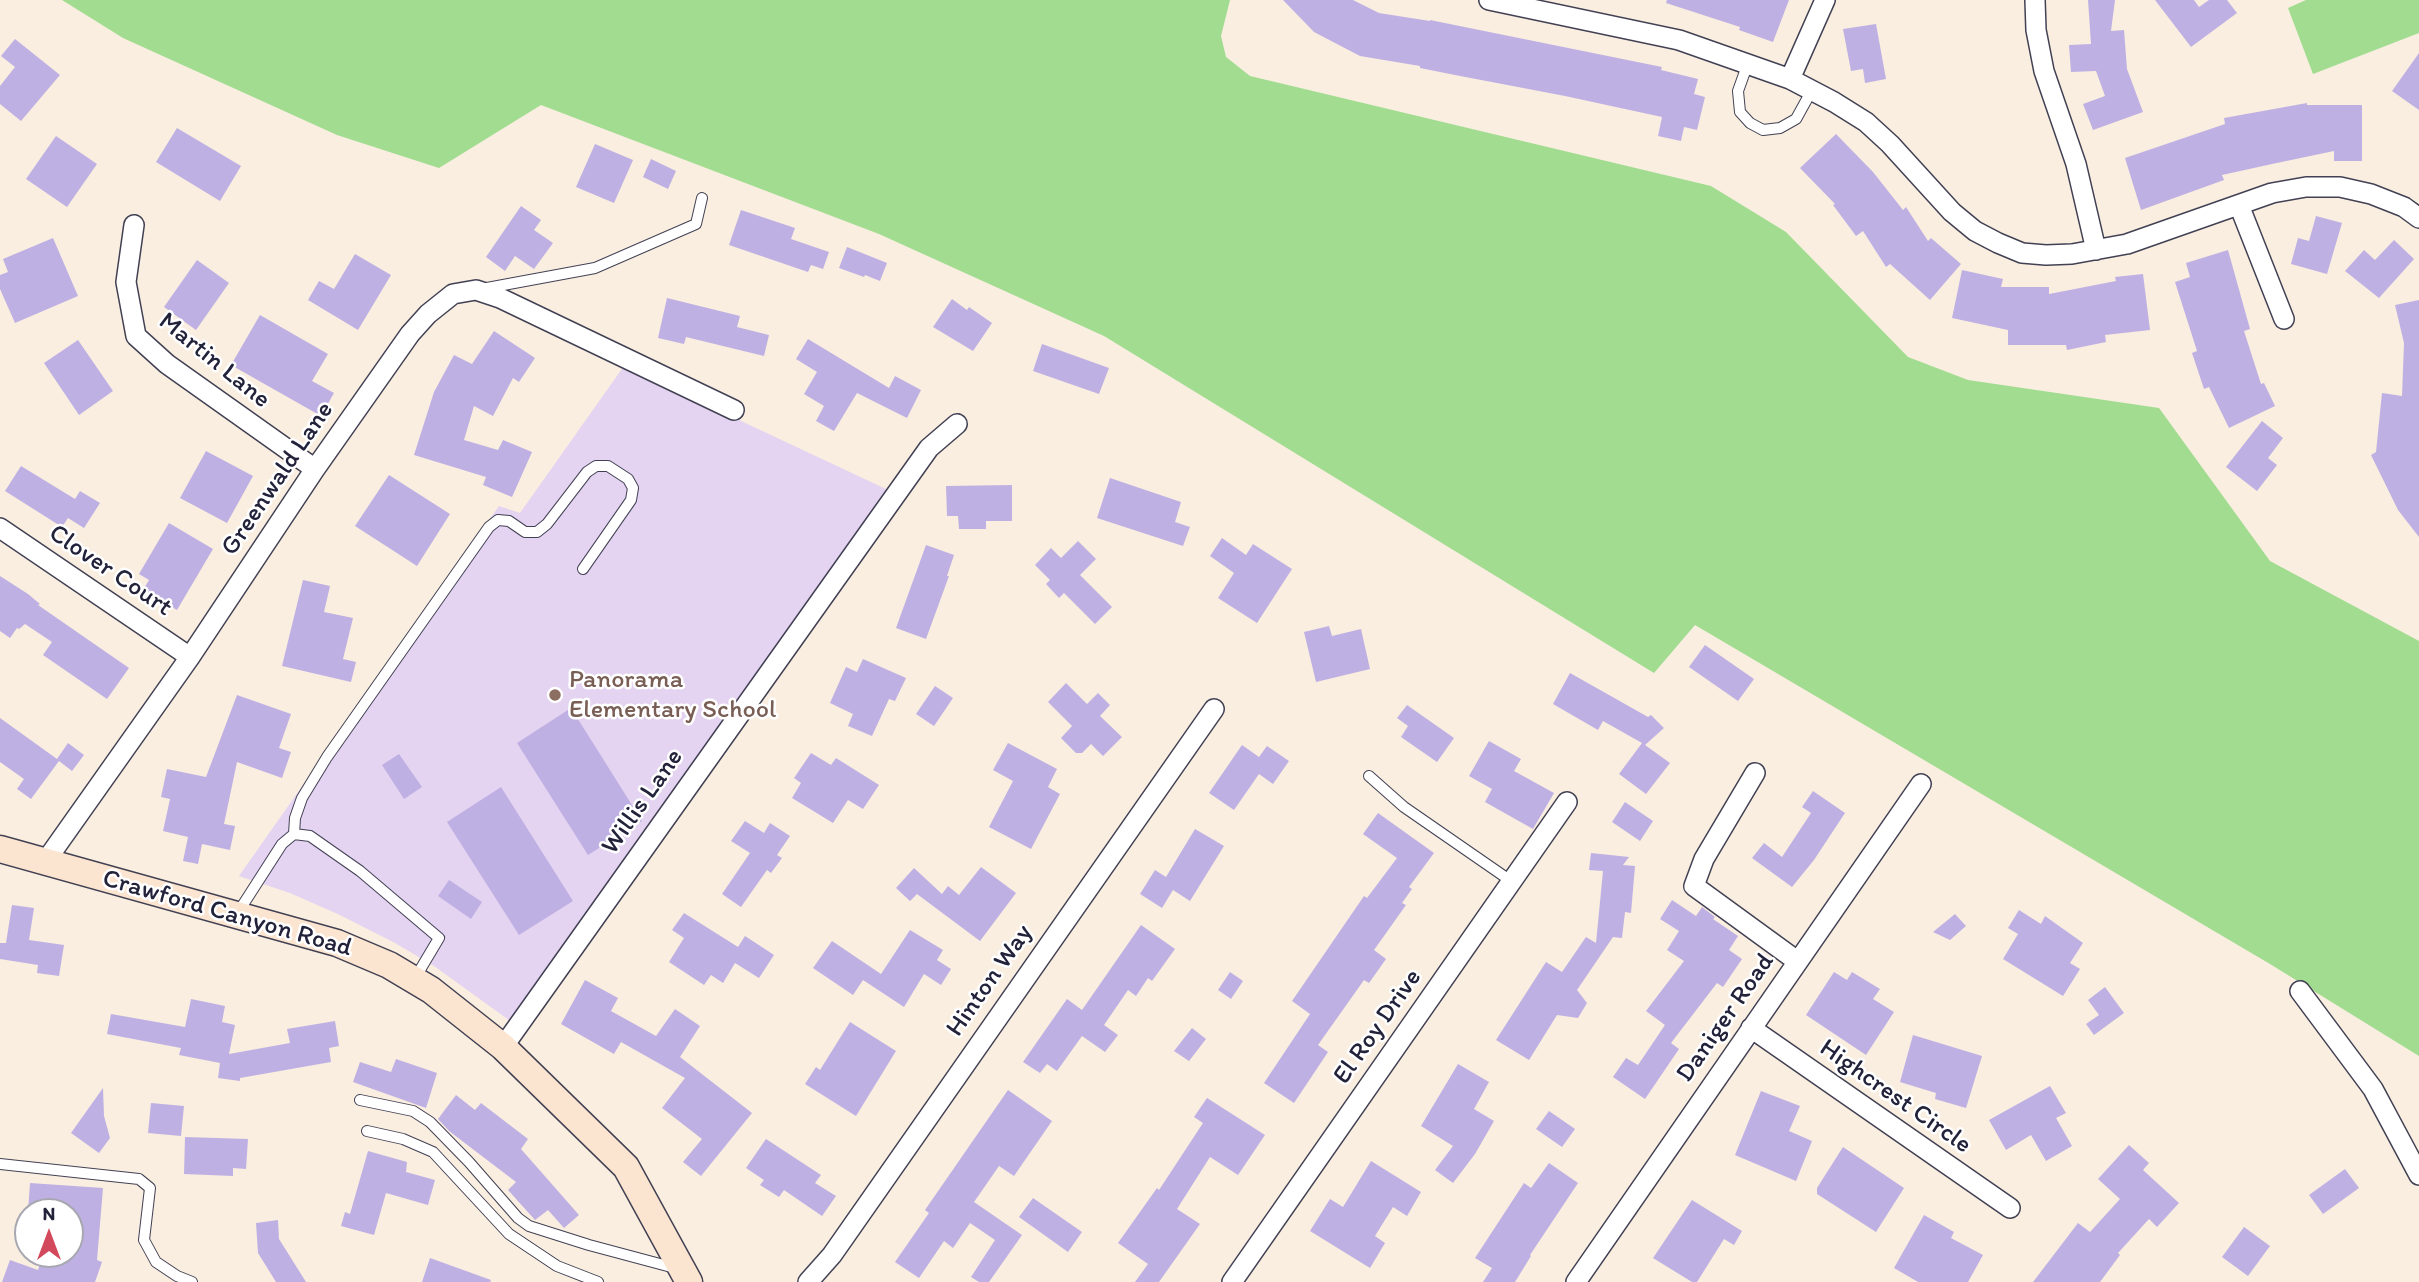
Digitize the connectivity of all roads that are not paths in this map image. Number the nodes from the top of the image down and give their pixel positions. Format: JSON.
{"nodes":[{"id":1,"x":1489,"y":0,"type":"edge"},
{"id":2,"x":1825,"y":0,"type":"edge"},
{"id":3,"x":2035,"y":0,"type":"edge"},
{"id":4,"x":1748,"y":63,"type":"junction"},
{"id":5,"x":1790,"y":79,"type":"junction"},
{"id":6,"x":1812,"y":90,"type":"junction"},
{"id":7,"x":702,"y":198,"type":"dead end"},
{"id":8,"x":2239,"y":205,"type":"junction"},
{"id":9,"x":2419,"y":218,"type":"edge"},
{"id":10,"x":134,"y":225,"type":"dead end"},
{"id":11,"x":2096,"y":250,"type":"junction"},
{"id":12,"x":476,"y":290,"type":"junction"},
{"id":13,"x":2284,"y":319,"type":"dead end"},
{"id":14,"x":734,"y":410,"type":"dead end"},
{"id":15,"x":957,"y":424,"type":"dead end"},
{"id":16,"x":315,"y":469,"type":"junction"},
{"id":17,"x":0,"y":528,"type":"edge"},
{"id":18,"x":583,"y":569,"type":"dead end"},
{"id":19,"x":190,"y":657,"type":"junction"},
{"id":20,"x":1214,"y":709,"type":"dead end"},
{"id":21,"x":1755,"y":773,"type":"dead end"},
{"id":22,"x":1369,"y":776,"type":"dead end"},
{"id":23,"x":1921,"y":784,"type":"dead end"},
{"id":24,"x":1567,"y":802,"type":"dead end"},
{"id":25,"x":294,"y":834,"type":"junction"},
{"id":26,"x":0,"y":849,"type":"edge"},
{"id":27,"x":46,"y":862,"type":"junction"},
{"id":28,"x":1511,"y":881,"type":"junction"},
{"id":29,"x":237,"y":915,"type":"junction"},
{"id":30,"x":1797,"y":961,"type":"junction"},
{"id":31,"x":414,"y":980,"type":"junction"},
{"id":32,"x":2300,"y":991,"type":"dead end"},
{"id":33,"x":1751,"y":1028,"type":"junction"},
{"id":34,"x":503,"y":1046,"type":"junction"},
{"id":35,"x":359,"y":1100,"type":"dead end"},
{"id":36,"x":367,"y":1131,"type":"dead end"},
{"id":37,"x":0,"y":1164,"type":"edge"},
{"id":38,"x":2419,"y":1175,"type":"edge"},
{"id":39,"x":2010,"y":1208,"type":"dead end"},
{"id":40,"x":685,"y":1276,"type":"edge"},
{"id":41,"x":192,"y":1282,"type":"edge"},
{"id":42,"x":598,"y":1282,"type":"edge"},
{"id":43,"x":808,"y":1282,"type":"edge"},
{"id":44,"x":1232,"y":1282,"type":"edge"},
{"id":45,"x":1576,"y":1282,"type":"edge"}],
"edges":[{"from":1,"to":4,"type":"street"},
{"from":2,"to":5,"type":"street"},
{"from":3,"to":11,"type":"street"},
{"from":4,"to":5,"type":"street"},
{"from":4,"to":6,"type":"lane"},
{"from":5,"to":6,"type":"street"},
{"from":6,"to":11,"type":"street"},
{"from":7,"to":12,"type":"lane"},
{"from":8,"to":9,"type":"street"},
{"from":8,"to":11,"type":"street"},
{"from":8,"to":13,"type":"street"},
{"from":10,"to":16,"type":"street","name":"Martin Lane"},
{"from":12,"to":14,"type":"street"},
{"from":12,"to":16,"type":"street","name":"Greenwald Lane"},
{"from":15,"to":34,"type":"street","name":"Willis Lane"},
{"from":16,"to":19,"type":"street","name":"Greenwald Lane"},
{"from":17,"to":19,"type":"street","name":"Clover Court"},
{"from":18,"to":25,"type":"lane"},
{"from":19,"to":27,"type":"street","name":"Greenwald Lane"},
{"from":20,"to":43,"type":"street","name":"Hinton Way"},
{"from":21,"to":30,"type":"street"},
{"from":22,"to":28,"type":"lane"},
{"from":23,"to":30,"type":"street","name":"Daniger Road"},
{"from":24,"to":28,"type":"street","name":"El Roy Drive"},
{"from":25,"to":29,"type":"lane"},
{"from":25,"to":31,"type":"lane"},
{"from":26,"to":27,"type":"main road","name":"Crawford Canyon Road"},
{"from":27,"to":29,"type":"main road","name":"Crawford Canyon Road"},
{"from":28,"to":44,"type":"street","name":"El Roy Drive"},
{"from":29,"to":31,"type":"main road","name":"Crawford Canyon Road"},
{"from":30,"to":33,"type":"street","name":"Daniger Road"},
{"from":31,"to":34,"type":"main road","name":"Crawford Canyon Road"},
{"from":32,"to":38,"type":"street"},
{"from":33,"to":39,"type":"street","name":"Highcrest Circle"},
{"from":33,"to":45,"type":"street","name":"Daniger Road"},
{"from":34,"to":40,"type":"main road","name":"Crawford Canyon Road"},
{"from":35,"to":40,"type":"lane"},
{"from":36,"to":42,"type":"lane"},
{"from":37,"to":41,"type":"lane"}]}
